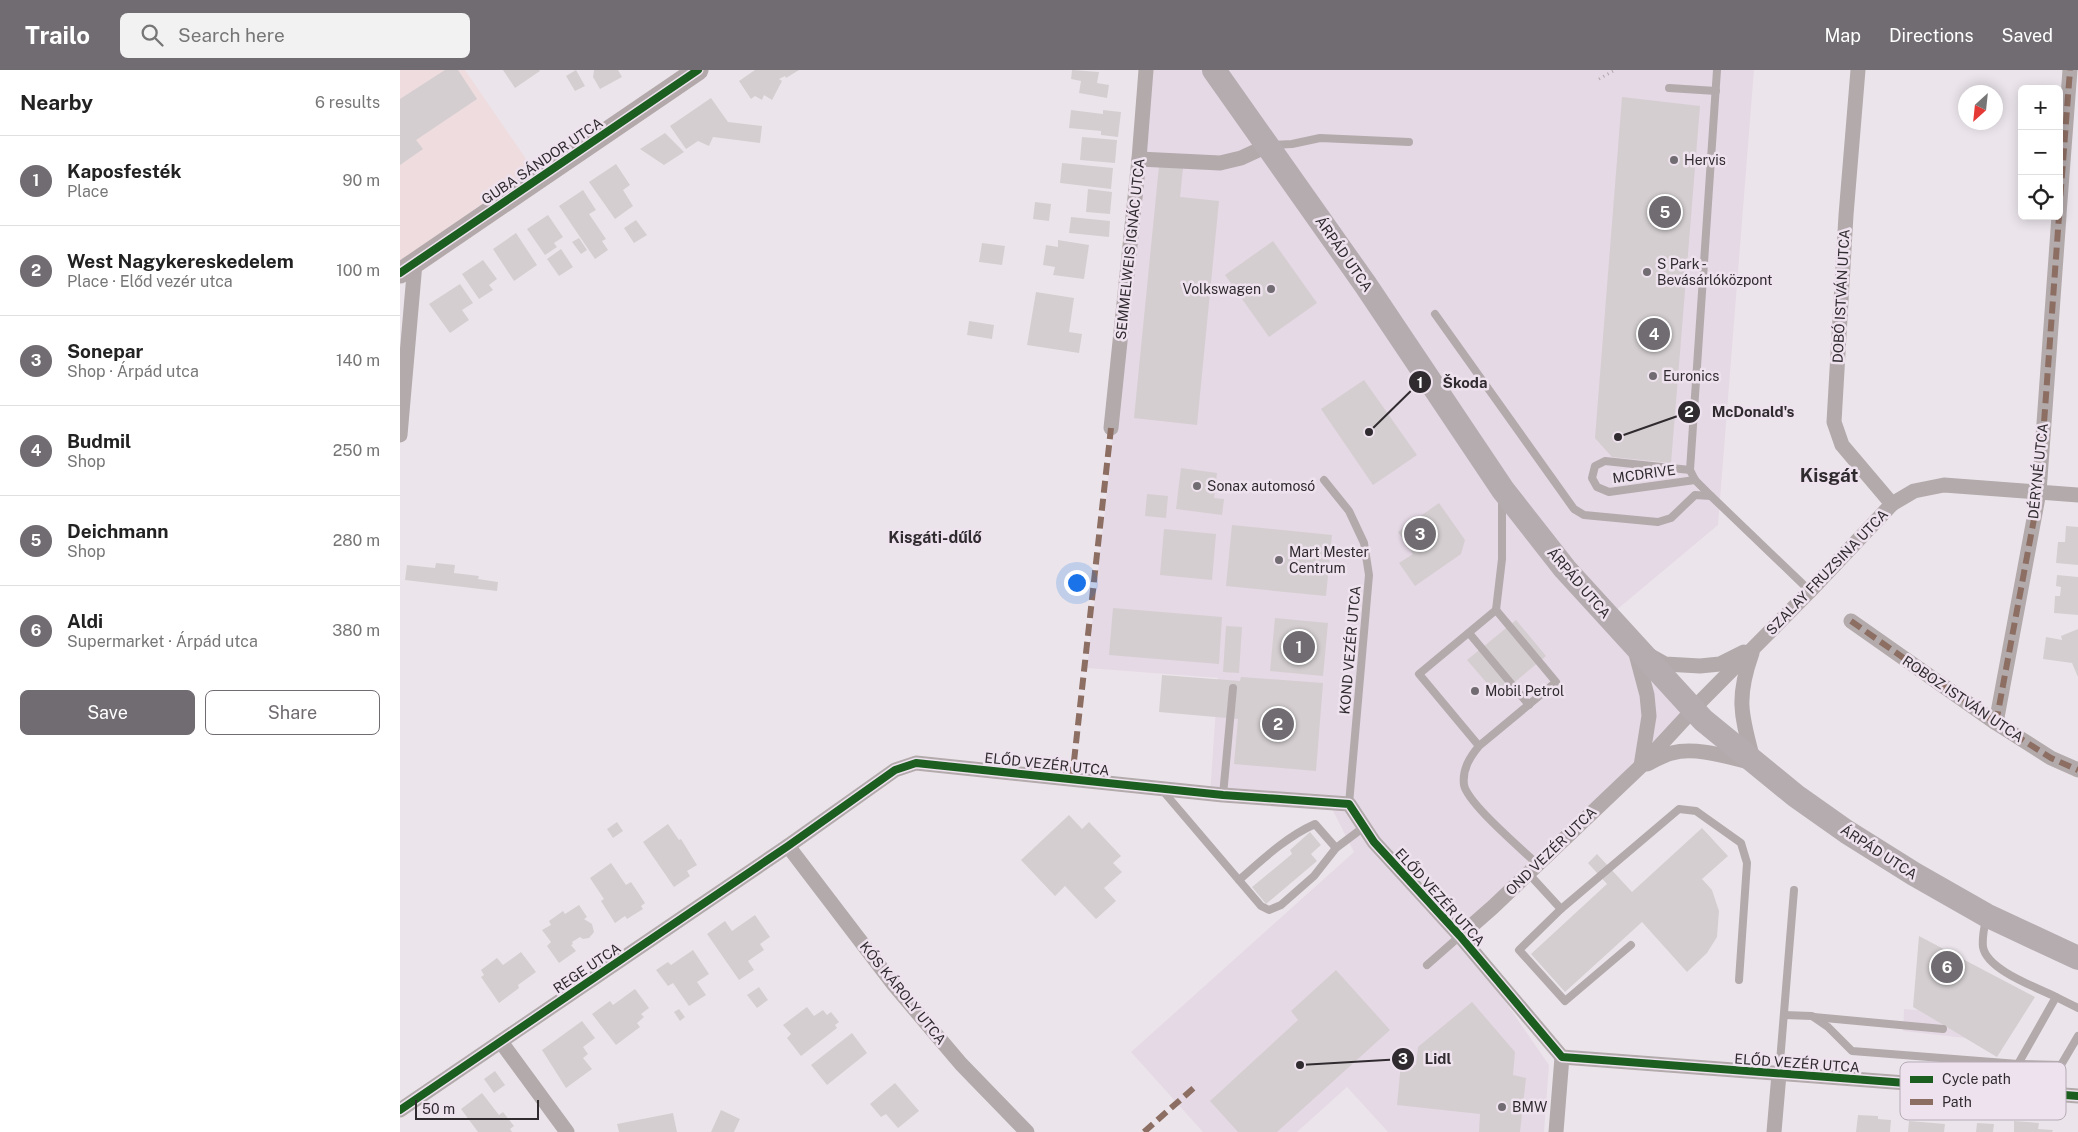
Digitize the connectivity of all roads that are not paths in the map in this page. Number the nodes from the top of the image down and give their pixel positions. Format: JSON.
{"nodes":[{"id":1,"x":698,"y":70,"type":"edge"},
{"id":2,"x":1146,"y":70,"type":"edge"},
{"id":3,"x":1214,"y":70,"type":"edge"},
{"id":4,"x":1717,"y":70,"type":"edge"},
{"id":5,"x":1858,"y":70,"type":"edge"},
{"id":6,"x":2070,"y":70,"type":"edge"},
{"id":7,"x":1668,"y":88,"type":"dead end"},
{"id":8,"x":1716,"y":91,"type":"junction"},
{"id":9,"x":1409,"y":142,"type":"dead end"},
{"id":10,"x":1268,"y":146,"type":"junction"},
{"id":11,"x":1139,"y":159,"type":"junction"},
{"id":12,"x":2062,"y":175,"type":"edge"},
{"id":13,"x":2059,"y":220,"type":"edge"},
{"id":14,"x":407,"y":268,"type":"edge"},
{"id":15,"x":1435,"y":314,"type":"dead end"},
{"id":16,"x":1111,"y":428,"type":"dead end"},
{"id":17,"x":400,"y":435,"type":"edge"},
{"id":18,"x":1690,"y":470,"type":"junction"},
{"id":19,"x":1324,"y":480,"type":"dead end"},
{"id":20,"x":1694,"y":480,"type":"junction"},
{"id":21,"x":1503,"y":490,"type":"junction"},
{"id":22,"x":2039,"y":492,"type":"junction"},
{"id":23,"x":2078,"y":495,"type":"edge"},
{"id":24,"x":1711,"y":496,"type":"junction"},
{"id":25,"x":1892,"y":504,"type":"junction"},
{"id":26,"x":1810,"y":591,"type":"junction"},
{"id":27,"x":1496,"y":610,"type":"junction"},
{"id":28,"x":1851,"y":621,"type":"dead end"},
{"id":29,"x":1469,"y":633,"type":"junction"},
{"id":30,"x":1634,"y":646,"type":"junction"},
{"id":31,"x":1754,"y":647,"type":"junction"},
{"id":32,"x":1233,"y":688,"type":"dead end"},
{"id":33,"x":1529,"y":705,"type":"junction"},
{"id":34,"x":1694,"y":710,"type":"junction"},
{"id":35,"x":1996,"y":723,"type":"junction"},
{"id":36,"x":1479,"y":746,"type":"junction"},
{"id":37,"x":1754,"y":764,"type":"junction"},
{"id":38,"x":1642,"y":766,"type":"junction"},
{"id":39,"x":2078,"y":770,"type":"edge"},
{"id":40,"x":1161,"y":789,"type":"junction"},
{"id":41,"x":1223,"y":795,"type":"junction"},
{"id":42,"x":1349,"y":804,"type":"junction"},
{"id":43,"x":1364,"y":827,"type":"junction"},
{"id":44,"x":788,"y":846,"type":"junction"},
{"id":45,"x":1336,"y":848,"type":"junction"},
{"id":46,"x":1533,"y":869,"type":"junction"},
{"id":47,"x":1239,"y":880,"type":"junction"},
{"id":48,"x":1794,"y":890,"type":"dead end"},
{"id":49,"x":1561,"y":909,"type":"junction"},
{"id":50,"x":1986,"y":915,"type":"junction"},
{"id":51,"x":1460,"y":936,"type":"junction"},
{"id":52,"x":1631,"y":945,"type":"dead end"},
{"id":53,"x":2078,"y":958,"type":"edge"},
{"id":54,"x":1427,"y":965,"type":"dead end"},
{"id":55,"x":1739,"y":980,"type":"dead end"},
{"id":56,"x":2056,"y":997,"type":"junction"},
{"id":57,"x":2078,"y":1008,"type":"edge"},
{"id":58,"x":1784,"y":1015,"type":"junction"},
{"id":59,"x":1812,"y":1016,"type":"junction"},
{"id":60,"x":1944,"y":1029,"type":"dead end"},
{"id":61,"x":2078,"y":1036,"type":"edge"},
{"id":62,"x":501,"y":1042,"type":"junction"},
{"id":63,"x":1562,"y":1057,"type":"junction"},
{"id":64,"x":1992,"y":1062,"type":"edge"},
{"id":65,"x":2019,"y":1062,"type":"edge"},
{"id":66,"x":2063,"y":1062,"type":"edge"},
{"id":67,"x":1779,"y":1074,"type":"junction"},
{"id":68,"x":1900,"y":1083,"type":"edge"},
{"id":69,"x":400,"y":1110,"type":"edge"},
{"id":70,"x":567,"y":1132,"type":"edge"},
{"id":71,"x":1027,"y":1132,"type":"edge"},
{"id":72,"x":1556,"y":1132,"type":"edge"},
{"id":73,"x":1774,"y":1132,"type":"edge"}],
"edges":[{"from":1,"to":14,"type":"main road","name":"GUBA SÁNDOR UTCA"},
{"from":2,"to":11,"type":"street","name":"SEMMELWEIS IGNÁC UTCA"},
{"from":3,"to":10,"type":"main road","name":"ÁRPÁD UTCA"},
{"from":4,"to":8,"type":"lane"},
{"from":5,"to":25,"type":"street","name":"DOBÓ ISTVÁN UTCA"},
{"from":6,"to":12,"type":"street","name":"DÉRYNÉ UTCA"},
{"from":7,"to":8,"type":"lane"},
{"from":8,"to":18,"type":"lane"},
{"from":9,"to":10,"type":"lane"},
{"from":10,"to":11,"type":"street"},
{"from":10,"to":21,"type":"main road","name":"ÁRPÁD UTCA"},
{"from":11,"to":16,"type":"street","name":"SEMMELWEIS IGNÁC UTCA"},
{"from":13,"to":22,"type":"street","name":"DÉRYNÉ UTCA"},
{"from":14,"to":17,"type":"street"},
{"from":15,"to":24,"type":"lane"},
{"from":18,"to":20,"type":"lane"},
{"from":18,"to":20,"type":"lane","name":"MCDRIVE"},
{"from":19,"to":42,"type":"lane","name":"KOND VEZÉR UTCA"},
{"from":20,"to":24,"type":"lane"},
{"from":21,"to":27,"type":"lane"},
{"from":21,"to":30,"type":"main road","name":"ÁRPÁD UTCA"},
{"from":22,"to":23,"type":"street","name":"SZALAY FRUZSINA UTCA"},
{"from":22,"to":25,"type":"street","name":"SZALAY FRUZSINA UTCA"},
{"from":22,"to":35,"type":"street","name":"DÉRYNÉ UTCA"},
{"from":24,"to":26,"type":"lane"},
{"from":25,"to":26,"type":"street","name":"SZALAY FRUZSINA UTCA"},
{"from":26,"to":31,"type":"street","name":"SZALAY FRUZSINA UTCA"},
{"from":27,"to":29,"type":"lane"},
{"from":27,"to":33,"type":"lane"},
{"from":28,"to":35,"type":"street","name":"ROBOZ ISTVÁN UTCA"},
{"from":29,"to":33,"type":"lane"},
{"from":29,"to":36,"type":"lane"},
{"from":30,"to":31,"type":"street","name":"SZALAY FRUZSINA UTCA"},
{"from":30,"to":34,"type":"main road","name":"ÁRPÁD UTCA"},
{"from":30,"to":38,"type":"street"},
{"from":31,"to":34,"type":"street","name":"SZALAY FRUZSINA UTCA"},
{"from":31,"to":37,"type":"street","name":"SZALAY FRUZSINA UTCA"},
{"from":32,"to":41,"type":"lane"},
{"from":33,"to":36,"type":"lane"},
{"from":34,"to":37,"type":"main road","name":"ÁRPÁD UTCA"},
{"from":34,"to":38,"type":"street","name":"OND VEZÉR UTCA"},
{"from":35,"to":39,"type":"street","name":"ROBOZ ISTVÁN UTCA"},
{"from":36,"to":46,"type":"lane"},
{"from":37,"to":38,"type":"street","name":"OND VEZÉR UTCA"},
{"from":37,"to":50,"type":"main road","name":"ÁRPÁD UTCA"},
{"from":38,"to":46,"type":"street","name":"OND VEZÉR UTCA"},
{"from":40,"to":41,"type":"street","name":"ELŐD VEZÉR UTCA"},
{"from":40,"to":44,"type":"street","name":"ELŐD VEZÉR UTCA"},
{"from":40,"to":47,"type":"lane"},
{"from":41,"to":42,"type":"street","name":"ELŐD VEZÉR UTCA"},
{"from":42,"to":43,"type":"street","name":"ELŐD VEZÉR UTCA"},
{"from":43,"to":45,"type":"lane"},
{"from":43,"to":51,"type":"street","name":"ELŐD VEZÉR UTCA"},
{"from":44,"to":62,"type":"street","name":"REGE UTCA"},
{"from":44,"to":71,"type":"street","name":"KÓS KÁROLY UTCA"},
{"from":45,"to":47,"type":"lane"},
{"from":45,"to":47,"type":"lane"},
{"from":46,"to":49,"type":"lane"},
{"from":46,"to":51,"type":"street","name":"OND VEZÉR UTCA"},
{"from":48,"to":58,"type":"lane"},
{"from":49,"to":52,"type":"lane"},
{"from":49,"to":55,"type":"lane"},
{"from":50,"to":53,"type":"main road","name":"ÁRPÁD UTCA"},
{"from":50,"to":56,"type":"lane"},
{"from":51,"to":54,"type":"lane"},
{"from":51,"to":63,"type":"street","name":"ELŐD VEZÉR UTCA"},
{"from":56,"to":57,"type":"lane"},
{"from":56,"to":65,"type":"lane"},
{"from":58,"to":59,"type":"lane"},
{"from":58,"to":67,"type":"lane"},
{"from":59,"to":60,"type":"lane"},
{"from":59,"to":64,"type":"lane"},
{"from":61,"to":66,"type":"lane"},
{"from":62,"to":69,"type":"street","name":"REGE UTCA"},
{"from":62,"to":70,"type":"street"},
{"from":63,"to":67,"type":"street","name":"ELŐD VEZÉR UTCA"},
{"from":63,"to":72,"type":"street"},
{"from":67,"to":68,"type":"street","name":"ELŐD VEZÉR UTCA"},
{"from":67,"to":73,"type":"street"}]}
